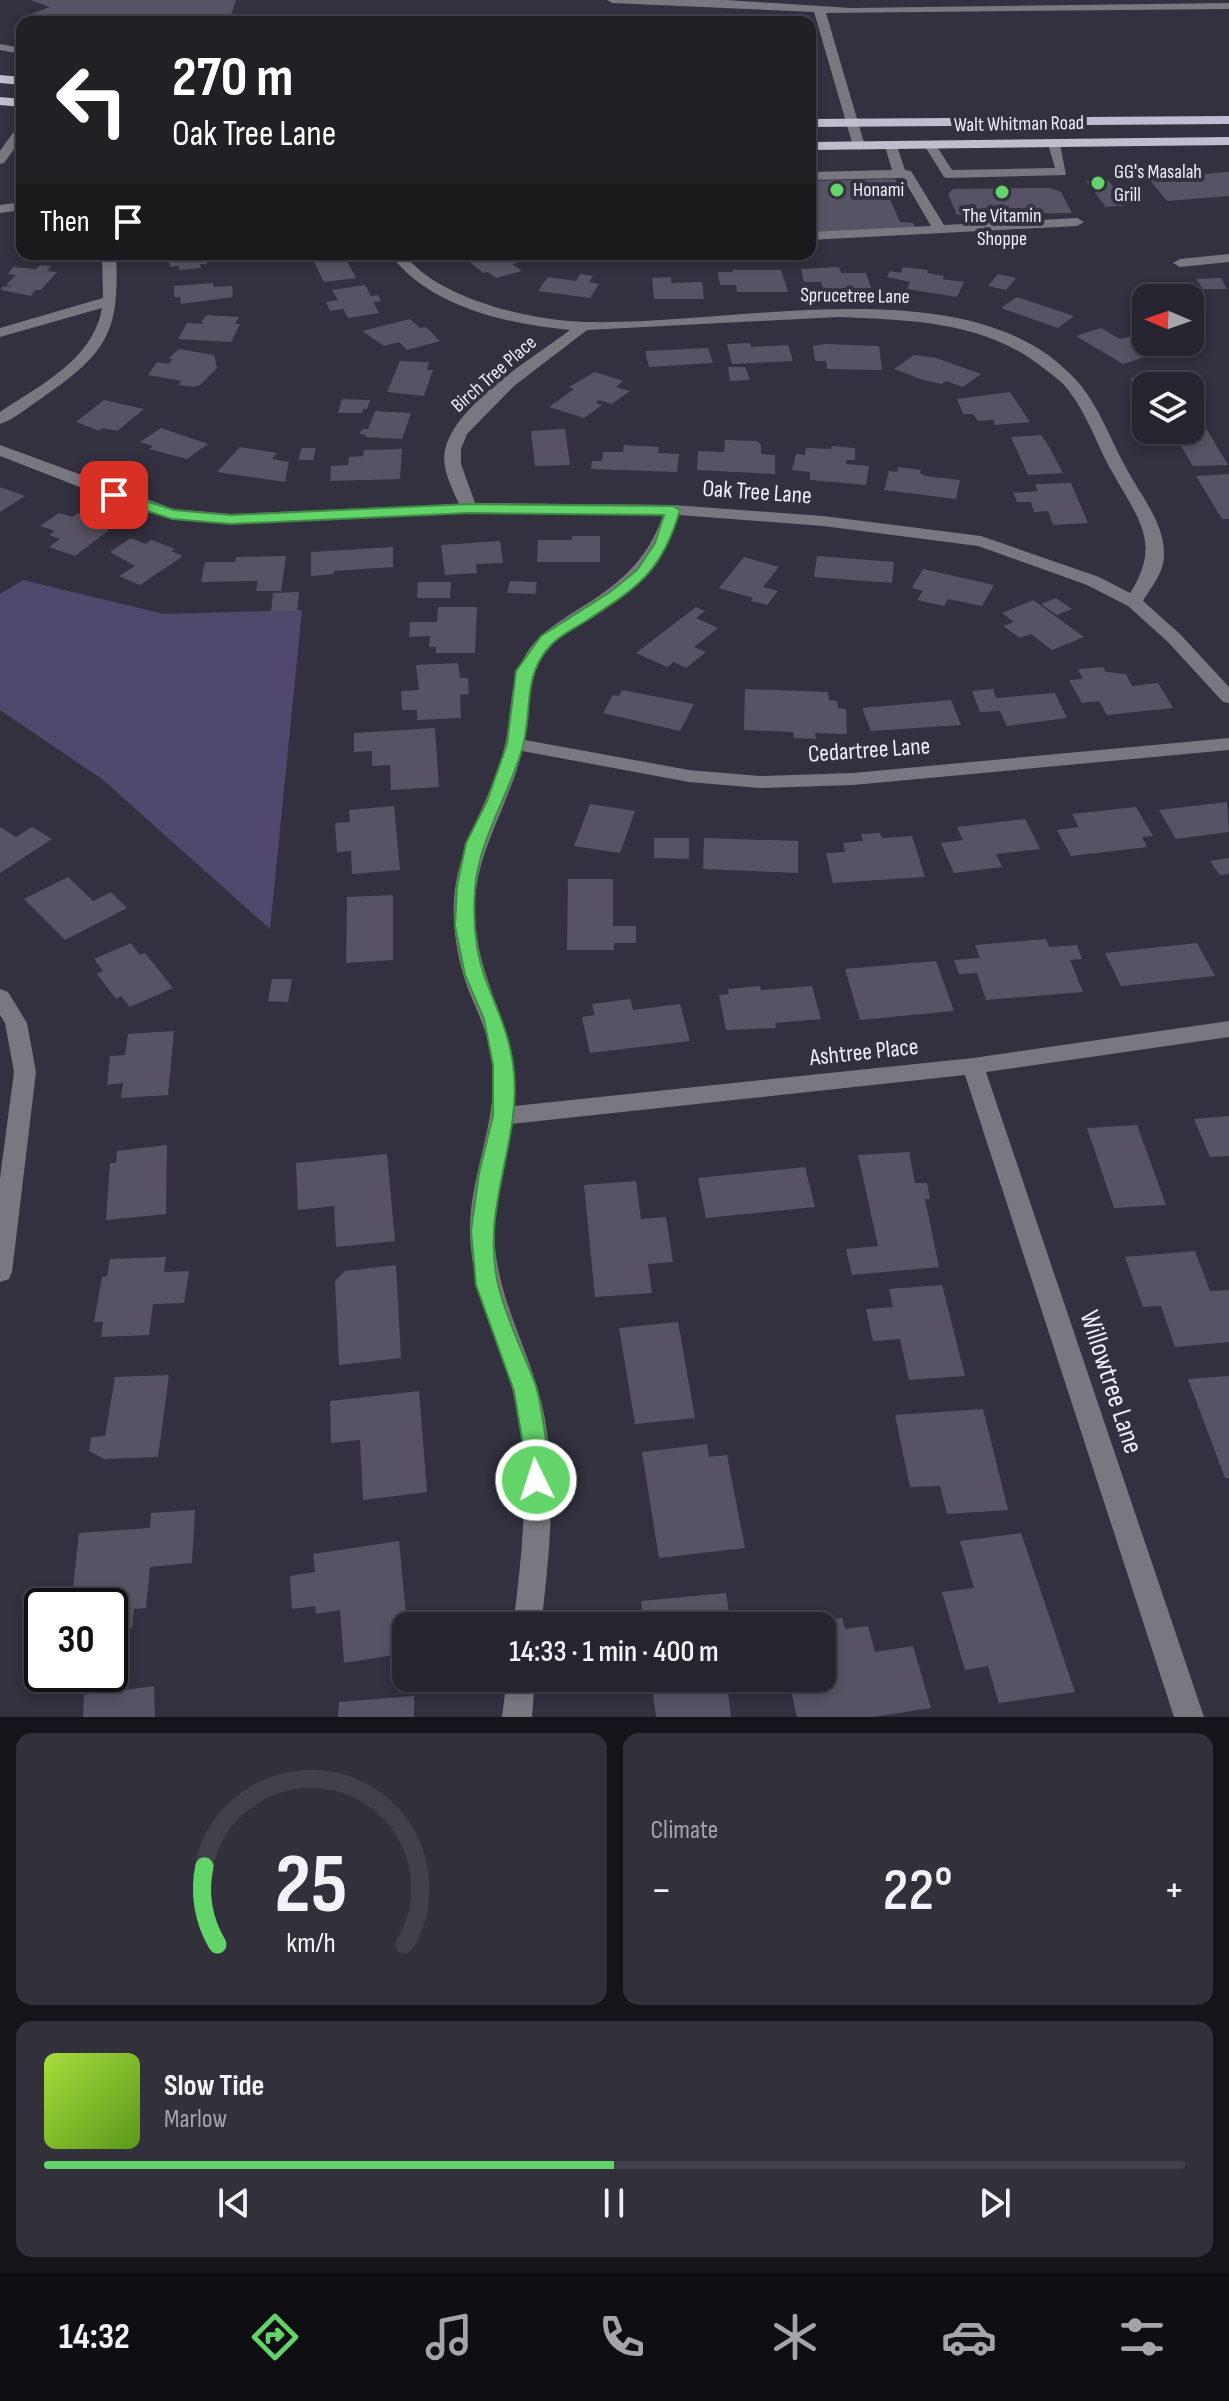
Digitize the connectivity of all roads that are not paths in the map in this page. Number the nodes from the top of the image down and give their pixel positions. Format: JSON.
{"nodes":[{"id":1,"x":612,"y":0,"type":"edge"},
{"id":2,"x":1229,"y":6,"type":"edge"},
{"id":3,"x":819,"y":9,"type":"junction"},
{"id":4,"x":1229,"y":120,"type":"edge"},
{"id":5,"x":816,"y":123,"type":"edge"},
{"id":6,"x":853,"y":123,"type":"junction"},
{"id":7,"x":16,"y":138,"type":"edge"},
{"id":8,"x":1229,"y":141,"type":"edge"},
{"id":9,"x":1054,"y":144,"type":"junction"},
{"id":10,"x":930,"y":145,"type":"junction"},
{"id":11,"x":816,"y":146,"type":"edge"},
{"id":12,"x":859,"y":146,"type":"junction"},
{"id":13,"x":891,"y":146,"type":"junction"},
{"id":14,"x":3,"y":156,"type":"edge"},
{"id":15,"x":900,"y":174,"type":"junction"},
{"id":16,"x":816,"y":176,"type":"edge"},
{"id":17,"x":1077,"y":222,"type":"dead end"},
{"id":18,"x":940,"y":230,"type":"junction"},
{"id":19,"x":816,"y":236,"type":"edge"},
{"id":20,"x":1229,"y":258,"type":"edge"},
{"id":21,"x":109,"y":260,"type":"edge"},
{"id":22,"x":402,"y":260,"type":"edge"},
{"id":23,"x":1180,"y":263,"type":"dead end"},
{"id":24,"x":109,"y":301,"type":"junction"},
{"id":25,"x":582,"y":327,"type":"junction"},
{"id":26,"x":0,"y":333,"type":"edge"},
{"id":27,"x":0,"y":419,"type":"edge"},
{"id":28,"x":0,"y":450,"type":"edge"},
{"id":29,"x":469,"y":508,"type":"junction"},
{"id":30,"x":673,"y":510,"type":"junction"},
{"id":31,"x":1134,"y":602,"type":"junction"},
{"id":32,"x":1229,"y":698,"type":"edge"},
{"id":33,"x":515,"y":744,"type":"junction"},
{"id":34,"x":1229,"y":744,"type":"edge"},
{"id":35,"x":0,"y":997,"type":"edge"},
{"id":36,"x":1229,"y":1029,"type":"edge"},
{"id":37,"x":973,"y":1066,"type":"junction"},
{"id":38,"x":504,"y":1116,"type":"junction"},
{"id":39,"x":8,"y":1138,"type":"edge"},
{"id":40,"x":0,"y":1272,"type":"edge"},
{"id":41,"x":529,"y":1612,"type":"edge"},
{"id":42,"x":520,"y":1692,"type":"edge"},
{"id":43,"x":517,"y":1717,"type":"edge"},
{"id":44,"x":1189,"y":1717,"type":"edge"}],
"edges":[{"from":1,"to":3,"type":"street"},
{"from":2,"to":3,"type":"street"},
{"from":3,"to":6,"type":"street"},
{"from":4,"to":6,"type":"main road","name":"Walt Whitman Road"},
{"from":5,"to":6,"type":"main road","name":"Walt Whitman Road"},
{"from":6,"to":12,"type":"street"},
{"from":7,"to":14,"type":"street"},
{"from":8,"to":9,"type":"main road","name":"Walt Whitman Road"},
{"from":9,"to":10,"type":"main road","name":"Walt Whitman Road"},
{"from":9,"to":10,"type":"street"},
{"from":10,"to":13,"type":"main road","name":"Walt Whitman Road"},
{"from":11,"to":12,"type":"main road","name":"Walt Whitman Road"},
{"from":12,"to":13,"type":"main road","name":"Walt Whitman Road"},
{"from":13,"to":15,"type":"street"},
{"from":15,"to":16,"type":"street"},
{"from":15,"to":18,"type":"street"},
{"from":17,"to":18,"type":"street"},
{"from":18,"to":19,"type":"street"},
{"from":20,"to":23,"type":"street"},
{"from":21,"to":24,"type":"street"},
{"from":22,"to":25,"type":"street","name":"Sprucetree Lane"},
{"from":24,"to":26,"type":"street"},
{"from":24,"to":27,"type":"street"},
{"from":25,"to":29,"type":"street","name":"Birch Tree Place"},
{"from":25,"to":31,"type":"street","name":"Sprucetree Lane"},
{"from":28,"to":29,"type":"street","name":"Oak Tree Lane"},
{"from":29,"to":30,"type":"street","name":"Oak Tree Lane"},
{"from":30,"to":31,"type":"street","name":"Oak Tree Lane"},
{"from":30,"to":33,"type":"street"},
{"from":31,"to":32,"type":"street","name":"Oak Tree Lane"},
{"from":33,"to":34,"type":"street","name":"Cedartree Lane"},
{"from":33,"to":38,"type":"street"},
{"from":35,"to":39,"type":"street"},
{"from":36,"to":37,"type":"street","name":"Ashtree Place"},
{"from":37,"to":38,"type":"street","name":"Ashtree Place"},
{"from":37,"to":44,"type":"street","name":"Willowtree Lane"},
{"from":38,"to":41,"type":"street"},
{"from":39,"to":40,"type":"street"},
{"from":42,"to":43,"type":"street"}]}
